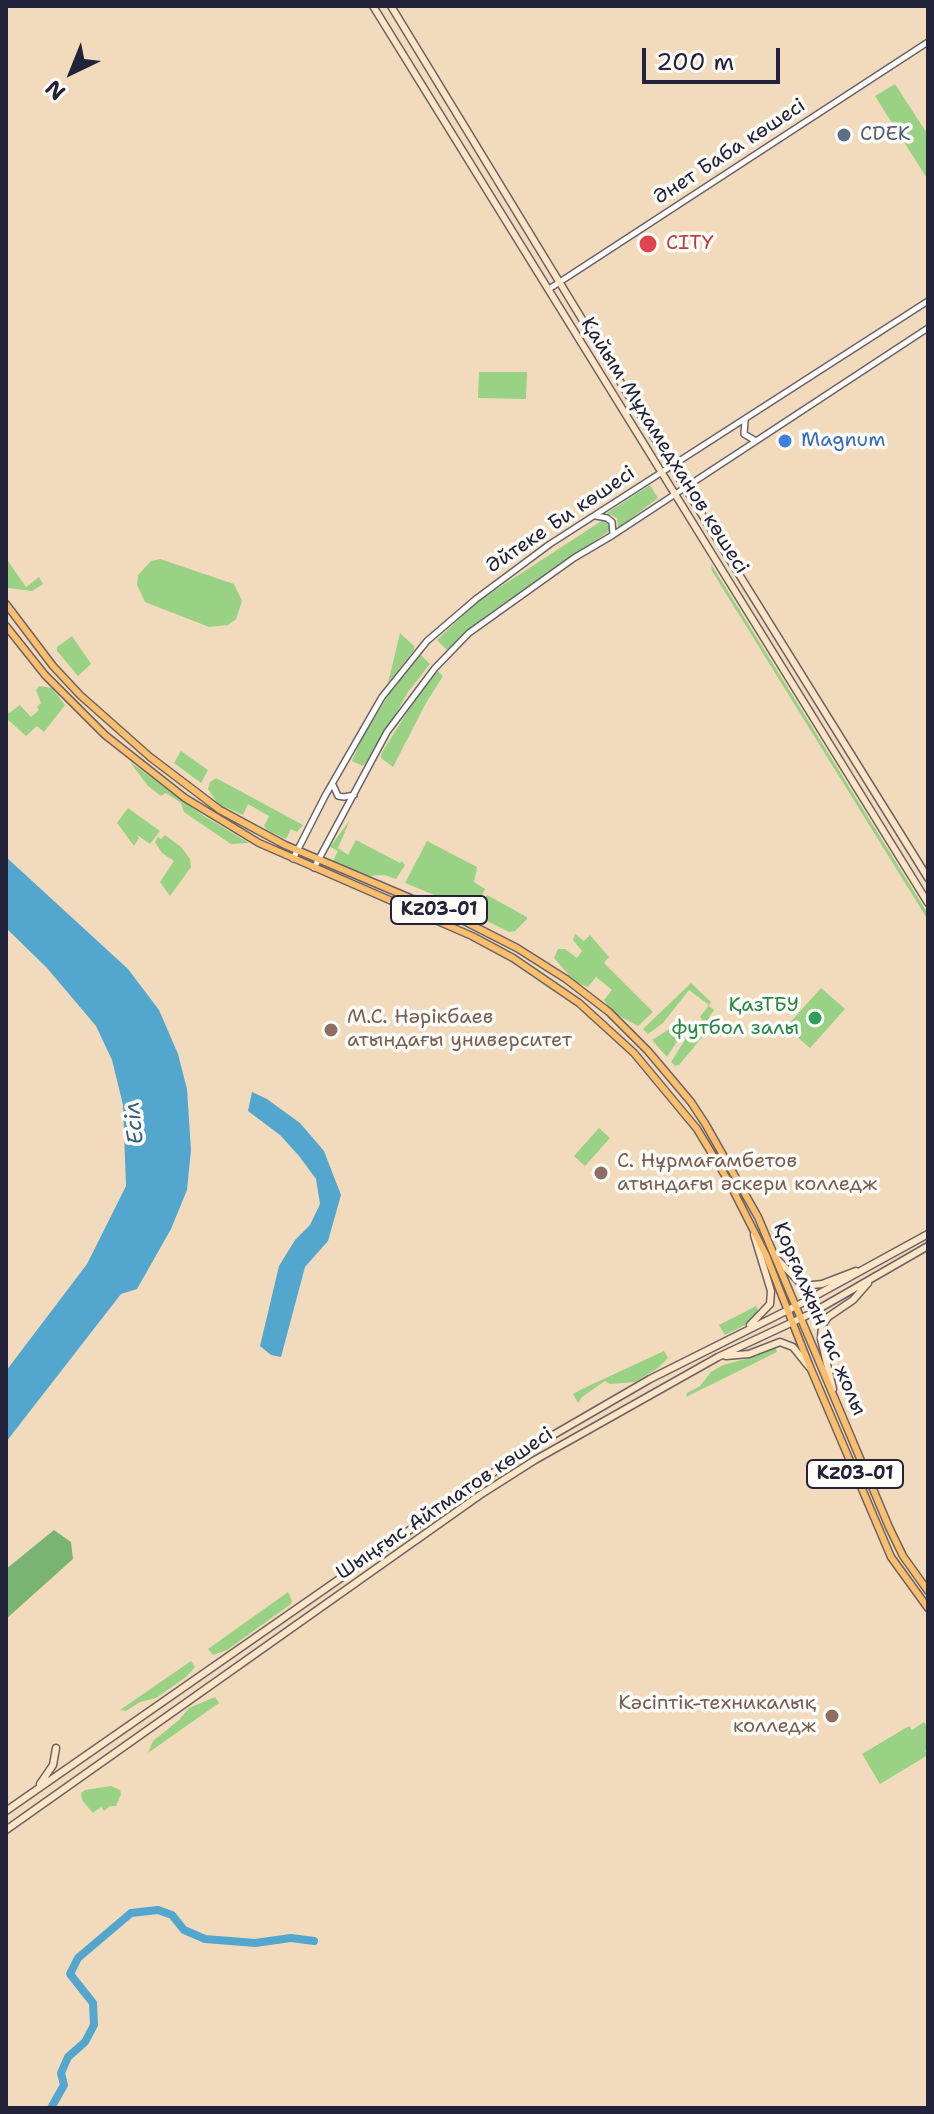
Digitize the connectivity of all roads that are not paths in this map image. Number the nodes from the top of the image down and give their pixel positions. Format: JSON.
{"nodes":[{"id":1,"x":373,"y":6,"type":"edge"},
{"id":2,"x":391,"y":6,"type":"edge"},
{"id":3,"x":928,"y":42,"type":"edge"},
{"id":4,"x":560,"y":282,"type":"junction"},
{"id":5,"x":549,"y":289,"type":"junction"},
{"id":6,"x":928,"y":301,"type":"edge"},
{"id":7,"x":928,"y":328,"type":"edge"},
{"id":8,"x":745,"y":419,"type":"junction"},
{"id":9,"x":755,"y":440,"type":"junction"},
{"id":10,"x":671,"y":465,"type":"junction"},
{"id":11,"x":661,"y":472,"type":"junction"},
{"id":12,"x":684,"y":487,"type":"junction"},
{"id":13,"x":674,"y":494,"type":"junction"},
{"id":14,"x":596,"y":516,"type":"junction"},
{"id":15,"x":613,"y":535,"type":"junction"},
{"id":16,"x":6,"y":604,"type":"edge"},
{"id":17,"x":6,"y":626,"type":"edge"},
{"id":18,"x":332,"y":784,"type":"junction"},
{"id":19,"x":354,"y":795,"type":"junction"},
{"id":20,"x":297,"y":851,"type":"junction"},
{"id":21,"x":293,"y":859,"type":"junction"},
{"id":22,"x":318,"y":860,"type":"junction"},
{"id":23,"x":314,"y":868,"type":"junction"},
{"id":24,"x":928,"y":876,"type":"edge"},
{"id":25,"x":928,"y":903,"type":"edge"},
{"id":26,"x":753,"y":1232,"type":"junction"},
{"id":27,"x":928,"y":1234,"type":"edge"},
{"id":28,"x":928,"y":1246,"type":"edge"},
{"id":29,"x":771,"y":1252,"type":"junction"},
{"id":30,"x":874,"y":1265,"type":"junction"},
{"id":31,"x":871,"y":1279,"type":"junction"},
{"id":32,"x":796,"y":1306,"type":"junction"},
{"id":33,"x":788,"y":1310,"type":"junction"},
{"id":34,"x":802,"y":1318,"type":"junction"},
{"id":35,"x":793,"y":1322,"type":"junction"},
{"id":36,"x":737,"y":1334,"type":"junction"},
{"id":37,"x":718,"y":1357,"type":"junction"},
{"id":38,"x":810,"y":1367,"type":"junction"},
{"id":39,"x":833,"y":1393,"type":"junction"},
{"id":40,"x":928,"y":1591,"type":"edge"},
{"id":41,"x":928,"y":1608,"type":"edge"},
{"id":42,"x":56,"y":1748,"type":"dead end"},
{"id":43,"x":35,"y":1791,"type":"junction"},
{"id":44,"x":6,"y":1811,"type":"edge"},
{"id":45,"x":6,"y":1830,"type":"edge"}],
"edges":[{"from":1,"to":5,"type":"main road","name":"Қайым Мұхамедханов көшесі"},
{"from":2,"to":4,"type":"main road","name":"Қайым Мұхамедханов көшесі"},
{"from":3,"to":4,"type":"street","name":"Әнет Баба көшесі"},
{"from":4,"to":5,"type":"street","name":"Әнет Баба көшесі"},
{"from":4,"to":10,"type":"main road","name":"Қайым Мұхамедханов көшесі"},
{"from":5,"to":11,"type":"main road","name":"Қайым Мұхамедханов көшесі"},
{"from":6,"to":8,"type":"street","name":"Әйтеке Би көшесі"},
{"from":7,"to":9,"type":"street","name":"Әйтеке Би көшесі"},
{"from":8,"to":9,"type":"street"},
{"from":8,"to":10,"type":"street","name":"Әйтеке Би көшесі"},
{"from":9,"to":12,"type":"street","name":"Әйтеке Би көшесі"},
{"from":10,"to":11,"type":"street","name":"Әйтеке Би көшесі"},
{"from":10,"to":12,"type":"main road","name":"Қайым Мұхамедханов көшесі"},
{"from":11,"to":13,"type":"main road","name":"Қайым Мұхамедханов көшесі"},
{"from":11,"to":14,"type":"street","name":"Әйтеке Би көшесі"},
{"from":12,"to":13,"type":"street","name":"Әйтеке Би көшесі"},
{"from":12,"to":24,"type":"main road","name":"Қайым Мұхамедханов көшесі"},
{"from":13,"to":15,"type":"street","name":"Әйтеке Би көшесі"},
{"from":13,"to":25,"type":"main road","name":"Қайым Мұхамедханов көшесі"},
{"from":14,"to":15,"type":"street"},
{"from":14,"to":18,"type":"street","name":"Әйтеке Би көшесі"},
{"from":15,"to":19,"type":"street","name":"Әйтеке Би көшесі"},
{"from":16,"to":20,"type":"main road","name":"Қорғалжын тас жолы","number":"KZ03-01"},
{"from":17,"to":21,"type":"main road","name":"Қорғалжын тас жолы","number":"KZ03-01"},
{"from":18,"to":19,"type":"street"},
{"from":18,"to":20,"type":"street","name":"Әйтеке Би көшесі"},
{"from":19,"to":22,"type":"street","name":"Әйтеке Би көшесі"},
{"from":20,"to":21,"type":"street","name":"Әйтеке Би көшесі"},
{"from":20,"to":22,"type":"main road","name":"Қорғалжын тас жолы","number":"KZ03-01"},
{"from":21,"to":23,"type":"main road","name":"Қорғалжын тас жолы","number":"KZ03-01"},
{"from":22,"to":23,"type":"street","name":"Әйтеке Би көшесі"},
{"from":22,"to":29,"type":"main road","name":"Қорғалжын тас жолы","number":"KZ03-01"},
{"from":23,"to":26,"type":"main road","name":"Қорғалжын тас жолы","number":"KZ03-01"},
{"from":26,"to":33,"type":"main road","name":"Қорғалжын тас жолы","number":"KZ03-01"},
{"from":26,"to":36,"type":"main road"},
{"from":27,"to":30,"type":"main road","name":"Шыңғыс Айтматов көшесі"},
{"from":28,"to":31,"type":"main road","name":"Шыңғыс Айтматов көшесі"},
{"from":29,"to":30,"type":"main road"},
{"from":29,"to":32,"type":"main road","name":"Қорғалжын тас жолы","number":"KZ03-01"},
{"from":30,"to":32,"type":"main road","name":"Шыңғыс Айтматов көшесі"},
{"from":31,"to":34,"type":"main road","name":"Шыңғыс Айтматов көшесі"},
{"from":31,"to":39,"type":"main road"},
{"from":32,"to":33,"type":"main road","name":"Шыңғыс Айтматов көшесі"},
{"from":32,"to":34,"type":"main road","name":"Қорғалжын тас жолы","number":"KZ03-01"},
{"from":33,"to":35,"type":"main road","name":"Қорғалжын тас жолы","number":"KZ03-01"},
{"from":33,"to":36,"type":"main road","name":"Шыңғыс Айтматов көшесі"},
{"from":34,"to":35,"type":"main road","name":"Шыңғыс Айтматов көшесі"},
{"from":34,"to":39,"type":"main road","name":"Қорғалжын тас жолы","number":"KZ03-01"},
{"from":35,"to":37,"type":"main road","name":"Шыңғыс Айтматов көшесі"},
{"from":35,"to":38,"type":"main road","name":"Қорғалжын тас жолы","number":"KZ03-01"},
{"from":36,"to":43,"type":"main road","name":"Шыңғыс Айтматов көшесі"},
{"from":37,"to":38,"type":"main road"},
{"from":37,"to":45,"type":"main road","name":"Шыңғыс Айтматов көшесі"},
{"from":38,"to":41,"type":"main road","name":"Қорғалжын тас жолы","number":"KZ03-01"},
{"from":39,"to":40,"type":"main road","name":"Қорғалжын тас жолы","number":"KZ03-01"},
{"from":42,"to":43,"type":"main road"},
{"from":43,"to":44,"type":"main road","name":"Шыңғыс Айтматов көшесі"}]}
